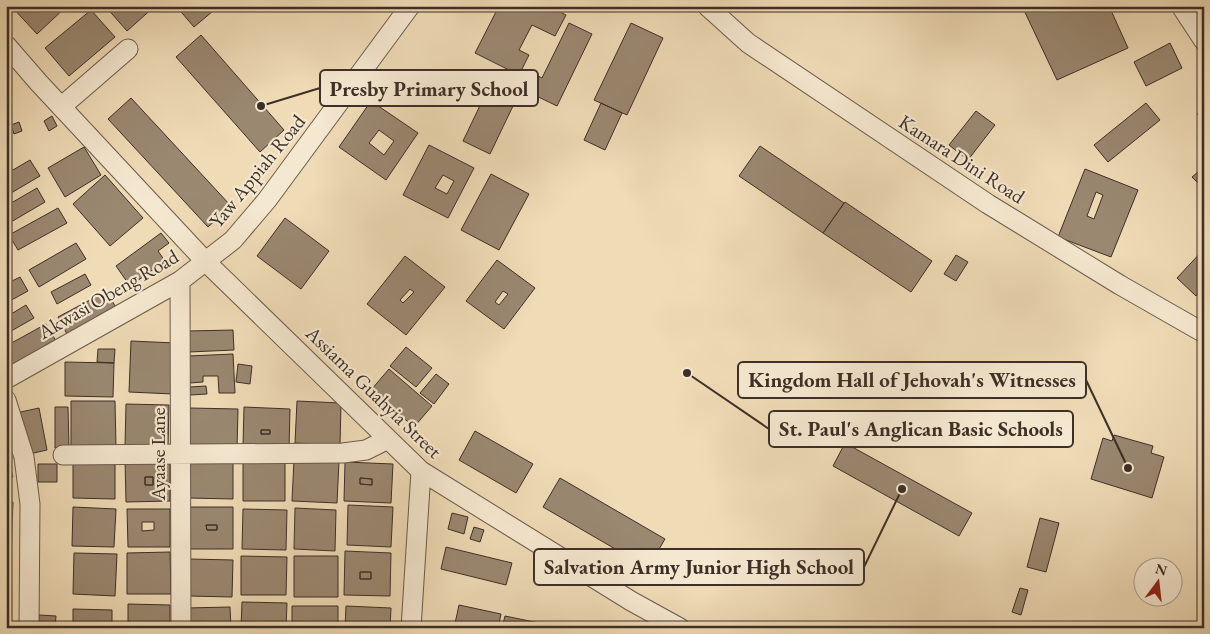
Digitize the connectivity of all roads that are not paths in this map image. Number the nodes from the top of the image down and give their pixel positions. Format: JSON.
{"nodes":[{"id":1,"x":410,"y":6,"type":"edge"},
{"id":2,"x":707,"y":6,"type":"edge"},
{"id":3,"x":1181,"y":6,"type":"edge"},
{"id":4,"x":1204,"y":41,"type":"edge"},
{"id":5,"x":6,"y":45,"type":"edge"},
{"id":6,"x":128,"y":49,"type":"dead end"},
{"id":7,"x":61,"y":107,"type":"junction"},
{"id":8,"x":206,"y":262,"type":"junction"},
{"id":9,"x":180,"y":280,"type":"junction"},
{"id":10,"x":1204,"y":333,"type":"edge"},
{"id":11,"x":6,"y":379,"type":"edge"},
{"id":12,"x":6,"y":400,"type":"edge"},
{"id":13,"x":388,"y":439,"type":"junction"},
{"id":14,"x":181,"y":453,"type":"junction"},
{"id":15,"x":63,"y":455,"type":"dead end"},
{"id":16,"x":421,"y":471,"type":"junction"},
{"id":17,"x":29,"y":628,"type":"edge"},
{"id":18,"x":181,"y":628,"type":"edge"},
{"id":19,"x":411,"y":628,"type":"edge"},
{"id":20,"x":680,"y":628,"type":"edge"}],
"edges":[{"from":1,"to":8,"type":"street","name":"Yaw Appiah Road"},
{"from":2,"to":10,"type":"street","name":"Kamara Dini Road"},
{"from":3,"to":4,"type":"street"},
{"from":5,"to":7,"type":"street","name":"Assiama Guahyia Street"},
{"from":6,"to":7,"type":"street"},
{"from":7,"to":8,"type":"street","name":"Assiama Guahyia Street"},
{"from":8,"to":9,"type":"street","name":"Akwasi Obeng Road"},
{"from":8,"to":13,"type":"street","name":"Assiama Guahyia Street"},
{"from":9,"to":11,"type":"street","name":"Akwasi Obeng Road"},
{"from":9,"to":14,"type":"street","name":"Ayaase Lane"},
{"from":12,"to":17,"type":"street"},
{"from":13,"to":14,"type":"street"},
{"from":13,"to":16,"type":"street","name":"Assiama Guahyia Street"},
{"from":14,"to":15,"type":"street"},
{"from":14,"to":18,"type":"street","name":"Ayaase Lane"},
{"from":16,"to":19,"type":"street"},
{"from":16,"to":20,"type":"street","name":"Assiama Guahyia Street"}]}
